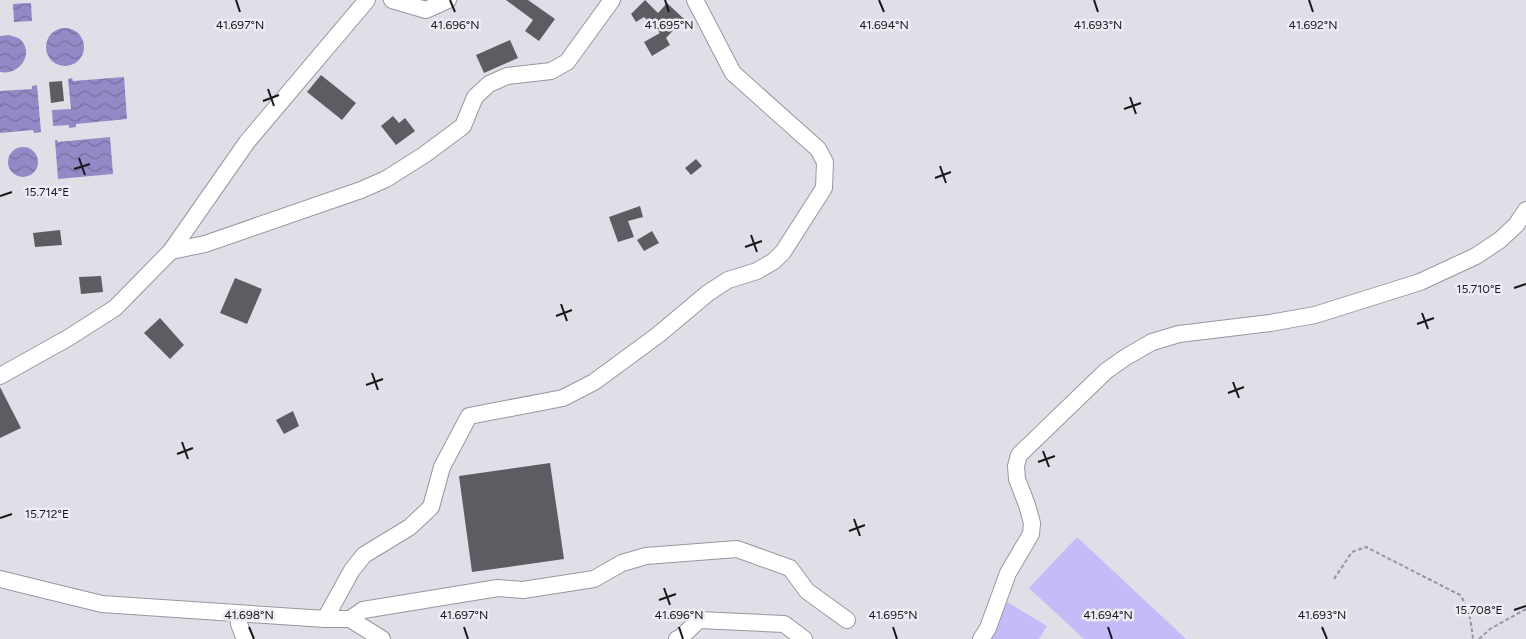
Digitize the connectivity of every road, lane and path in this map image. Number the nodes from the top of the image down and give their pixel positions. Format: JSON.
{"nodes":[{"id":1,"x":367,"y":0,"type":"edge"},
{"id":2,"x":392,"y":0,"type":"edge"},
{"id":3,"x":448,"y":0,"type":"edge"},
{"id":4,"x":612,"y":0,"type":"edge"},
{"id":5,"x":695,"y":0,"type":"edge"},
{"id":6,"x":1526,"y":210,"type":"edge"},
{"id":7,"x":171,"y":250,"type":"junction"},
{"id":8,"x":0,"y":376,"type":"edge"},
{"id":9,"x":1334,"y":578,"type":"dead end"},
{"id":10,"x":0,"y":579,"type":"edge"},
{"id":11,"x":1526,"y":609,"type":"edge"},
{"id":12,"x":238,"y":613,"type":"junction"},
{"id":13,"x":325,"y":619,"type":"junction"},
{"id":14,"x":350,"y":619,"type":"junction"},
{"id":15,"x":848,"y":620,"type":"dead end"},
{"id":16,"x":245,"y":639,"type":"edge"},
{"id":17,"x":382,"y":639,"type":"edge"},
{"id":18,"x":677,"y":639,"type":"edge"},
{"id":19,"x":804,"y":639,"type":"edge"},
{"id":20,"x":981,"y":639,"type":"edge"},
{"id":21,"x":1473,"y":639,"type":"edge"},
{"id":22,"x":1479,"y":639,"type":"edge"}],
"edges":[{"from":1,"to":7,"type":"street"},
{"from":2,"to":3,"type":"street"},
{"from":4,"to":7,"type":"street"},
{"from":5,"to":13,"type":"street"},
{"from":6,"to":20,"type":"street"},
{"from":7,"to":8,"type":"street"},
{"from":9,"to":21,"type":"path"},
{"from":10,"to":12,"type":"street"},
{"from":11,"to":22,"type":"path"},
{"from":12,"to":13,"type":"street"},
{"from":12,"to":16,"type":"street"},
{"from":13,"to":14,"type":"street"},
{"from":14,"to":15,"type":"street"},
{"from":14,"to":17,"type":"street"},
{"from":18,"to":19,"type":"street"}]}
